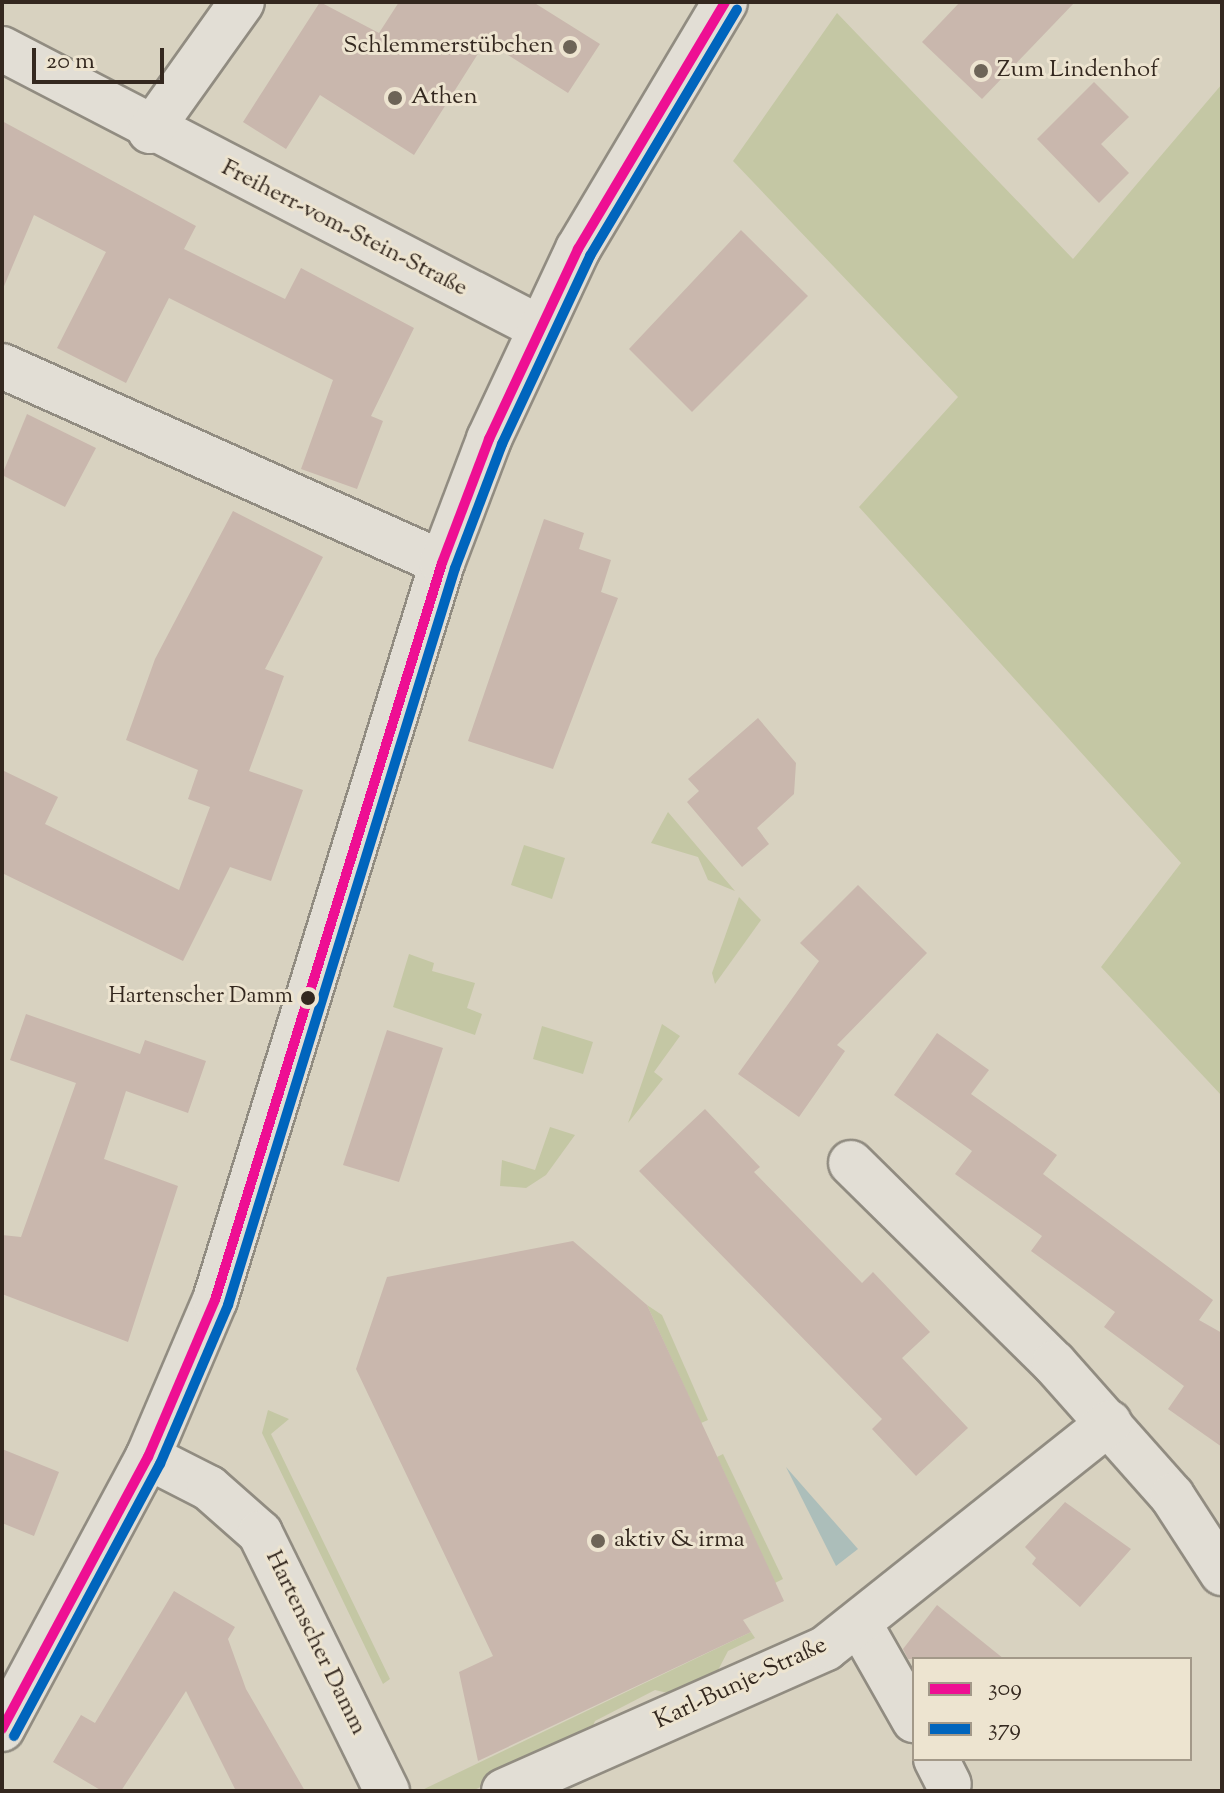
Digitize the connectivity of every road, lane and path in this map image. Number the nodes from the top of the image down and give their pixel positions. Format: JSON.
{"nodes":[{"id":1,"x":242,"y":2,"type":"edge"},
{"id":2,"x":725,"y":2,"type":"edge"},
{"id":3,"x":2,"y":49,"type":"edge"},
{"id":4,"x":150,"y":131,"type":"junction"},
{"id":5,"x":538,"y":327,"type":"junction"},
{"id":6,"x":2,"y":366,"type":"edge"},
{"id":7,"x":442,"y":563,"type":"junction"},
{"id":8,"x":851,"y":1163,"type":"dead end"},
{"id":9,"x":1109,"y":1423,"type":"junction"},
{"id":10,"x":148,"y":1457,"type":"junction"},
{"id":11,"x":1222,"y":1573,"type":"edge"},
{"id":12,"x":859,"y":1623,"type":"junction"},
{"id":13,"x":912,"y":1716,"type":"edge"},
{"id":14,"x":2,"y":1729,"type":"edge"},
{"id":15,"x":387,"y":1791,"type":"edge"},
{"id":16,"x":504,"y":1791,"type":"edge"}],
"edges":[{"from":1,"to":4,"type":"street"},
{"from":2,"to":5,"type":"street"},
{"from":3,"to":4,"type":"street","name":"Freiherr-vom-Stein-Straße"},
{"from":4,"to":5,"type":"street","name":"Freiherr-vom-Stein-Straße"},
{"from":5,"to":7,"type":"street"},
{"from":6,"to":7,"type":"street"},
{"from":7,"to":10,"type":"street"},
{"from":8,"to":9,"type":"street"},
{"from":9,"to":11,"type":"street"},
{"from":9,"to":12,"type":"street","name":"Karl-Bunje-Straße"},
{"from":10,"to":14,"type":"street"},
{"from":10,"to":15,"type":"street","name":"Hartenscher Damm"},
{"from":12,"to":13,"type":"street"},
{"from":12,"to":16,"type":"street","name":"Karl-Bunje-Straße"}]}
